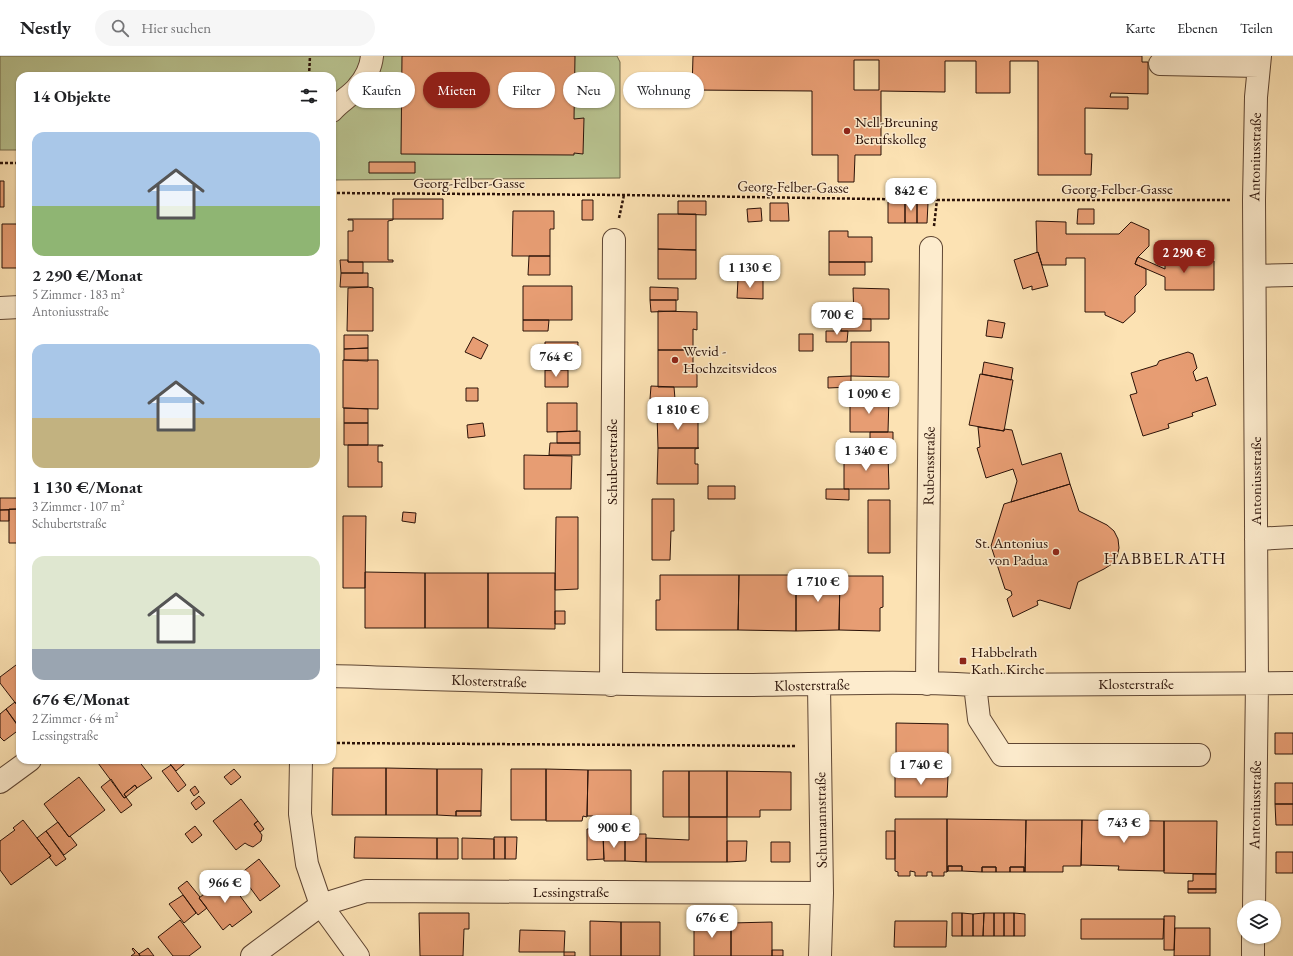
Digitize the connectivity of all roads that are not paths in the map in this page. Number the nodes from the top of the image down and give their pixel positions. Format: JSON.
{"nodes":[{"id":1,"x":372,"y":56,"type":"edge"},
{"id":2,"x":1260,"y":61,"type":"edge"},
{"id":3,"x":1160,"y":64,"type":"dead end"},
{"id":4,"x":336,"y":106,"type":"edge"},
{"id":5,"x":614,"y":240,"type":"dead end"},
{"id":6,"x":931,"y":248,"type":"dead end"},
{"id":7,"x":1293,"y":275,"type":"edge"},
{"id":8,"x":1255,"y":276,"type":"junction"},
{"id":9,"x":16,"y":307,"type":"edge"},
{"id":10,"x":0,"y":308,"type":"edge"},
{"id":11,"x":1293,"y":537,"type":"edge"},
{"id":12,"x":1256,"y":539,"type":"junction"},
{"id":13,"x":336,"y":676,"type":"edge"},
{"id":14,"x":1257,"y":683,"type":"junction"},
{"id":15,"x":1293,"y":683,"type":"edge"},
{"id":16,"x":927,"y":684,"type":"junction"},
{"id":17,"x":610,"y":685,"type":"junction"},
{"id":18,"x":819,"y":685,"type":"junction"},
{"id":19,"x":975,"y":685,"type":"junction"},
{"id":20,"x":1199,"y":755,"type":"dead end"},
{"id":21,"x":25,"y":764,"type":"edge"},
{"id":22,"x":301,"y":764,"type":"edge"},
{"id":23,"x":0,"y":782,"type":"edge"},
{"id":24,"x":822,"y":893,"type":"junction"},
{"id":25,"x":1254,"y":900,"type":"edge"},
{"id":26,"x":321,"y":906,"type":"junction"},
{"id":27,"x":1253,"y":944,"type":"edge"},
{"id":28,"x":252,"y":956,"type":"edge"},
{"id":29,"x":358,"y":956,"type":"edge"},
{"id":30,"x":820,"y":956,"type":"edge"},
{"id":31,"x":1253,"y":956,"type":"edge"}],
"edges":[{"from":1,"to":4,"type":"street"},
{"from":2,"to":3,"type":"street"},
{"from":2,"to":8,"type":"street","name":"Antoniusstraße"},
{"from":5,"to":17,"type":"street","name":"Schubertstraße"},
{"from":6,"to":16,"type":"street","name":"Rubensstraße"},
{"from":7,"to":8,"type":"street"},
{"from":8,"to":12,"type":"street","name":"Antoniusstraße"},
{"from":9,"to":10,"type":"street"},
{"from":11,"to":12,"type":"street"},
{"from":12,"to":14,"type":"street","name":"Antoniusstraße"},
{"from":13,"to":17,"type":"street","name":"Klosterstraße"},
{"from":14,"to":15,"type":"street","name":"Klosterstraße"},
{"from":14,"to":19,"type":"street","name":"Klosterstraße"},
{"from":14,"to":25,"type":"street","name":"Antoniusstraße"},
{"from":16,"to":18,"type":"street","name":"Klosterstraße"},
{"from":16,"to":19,"type":"street","name":"Klosterstraße"},
{"from":17,"to":18,"type":"street","name":"Klosterstraße"},
{"from":18,"to":24,"type":"street","name":"Schumannstraße"},
{"from":19,"to":20,"type":"street"},
{"from":21,"to":23,"type":"street"},
{"from":22,"to":26,"type":"street"},
{"from":24,"to":26,"type":"street","name":"Lessingstraße"},
{"from":24,"to":30,"type":"street","name":"Schumannstraße"},
{"from":26,"to":28,"type":"street","name":"Lessingstraße"},
{"from":26,"to":29,"type":"street"},
{"from":27,"to":31,"type":"street"}]}
